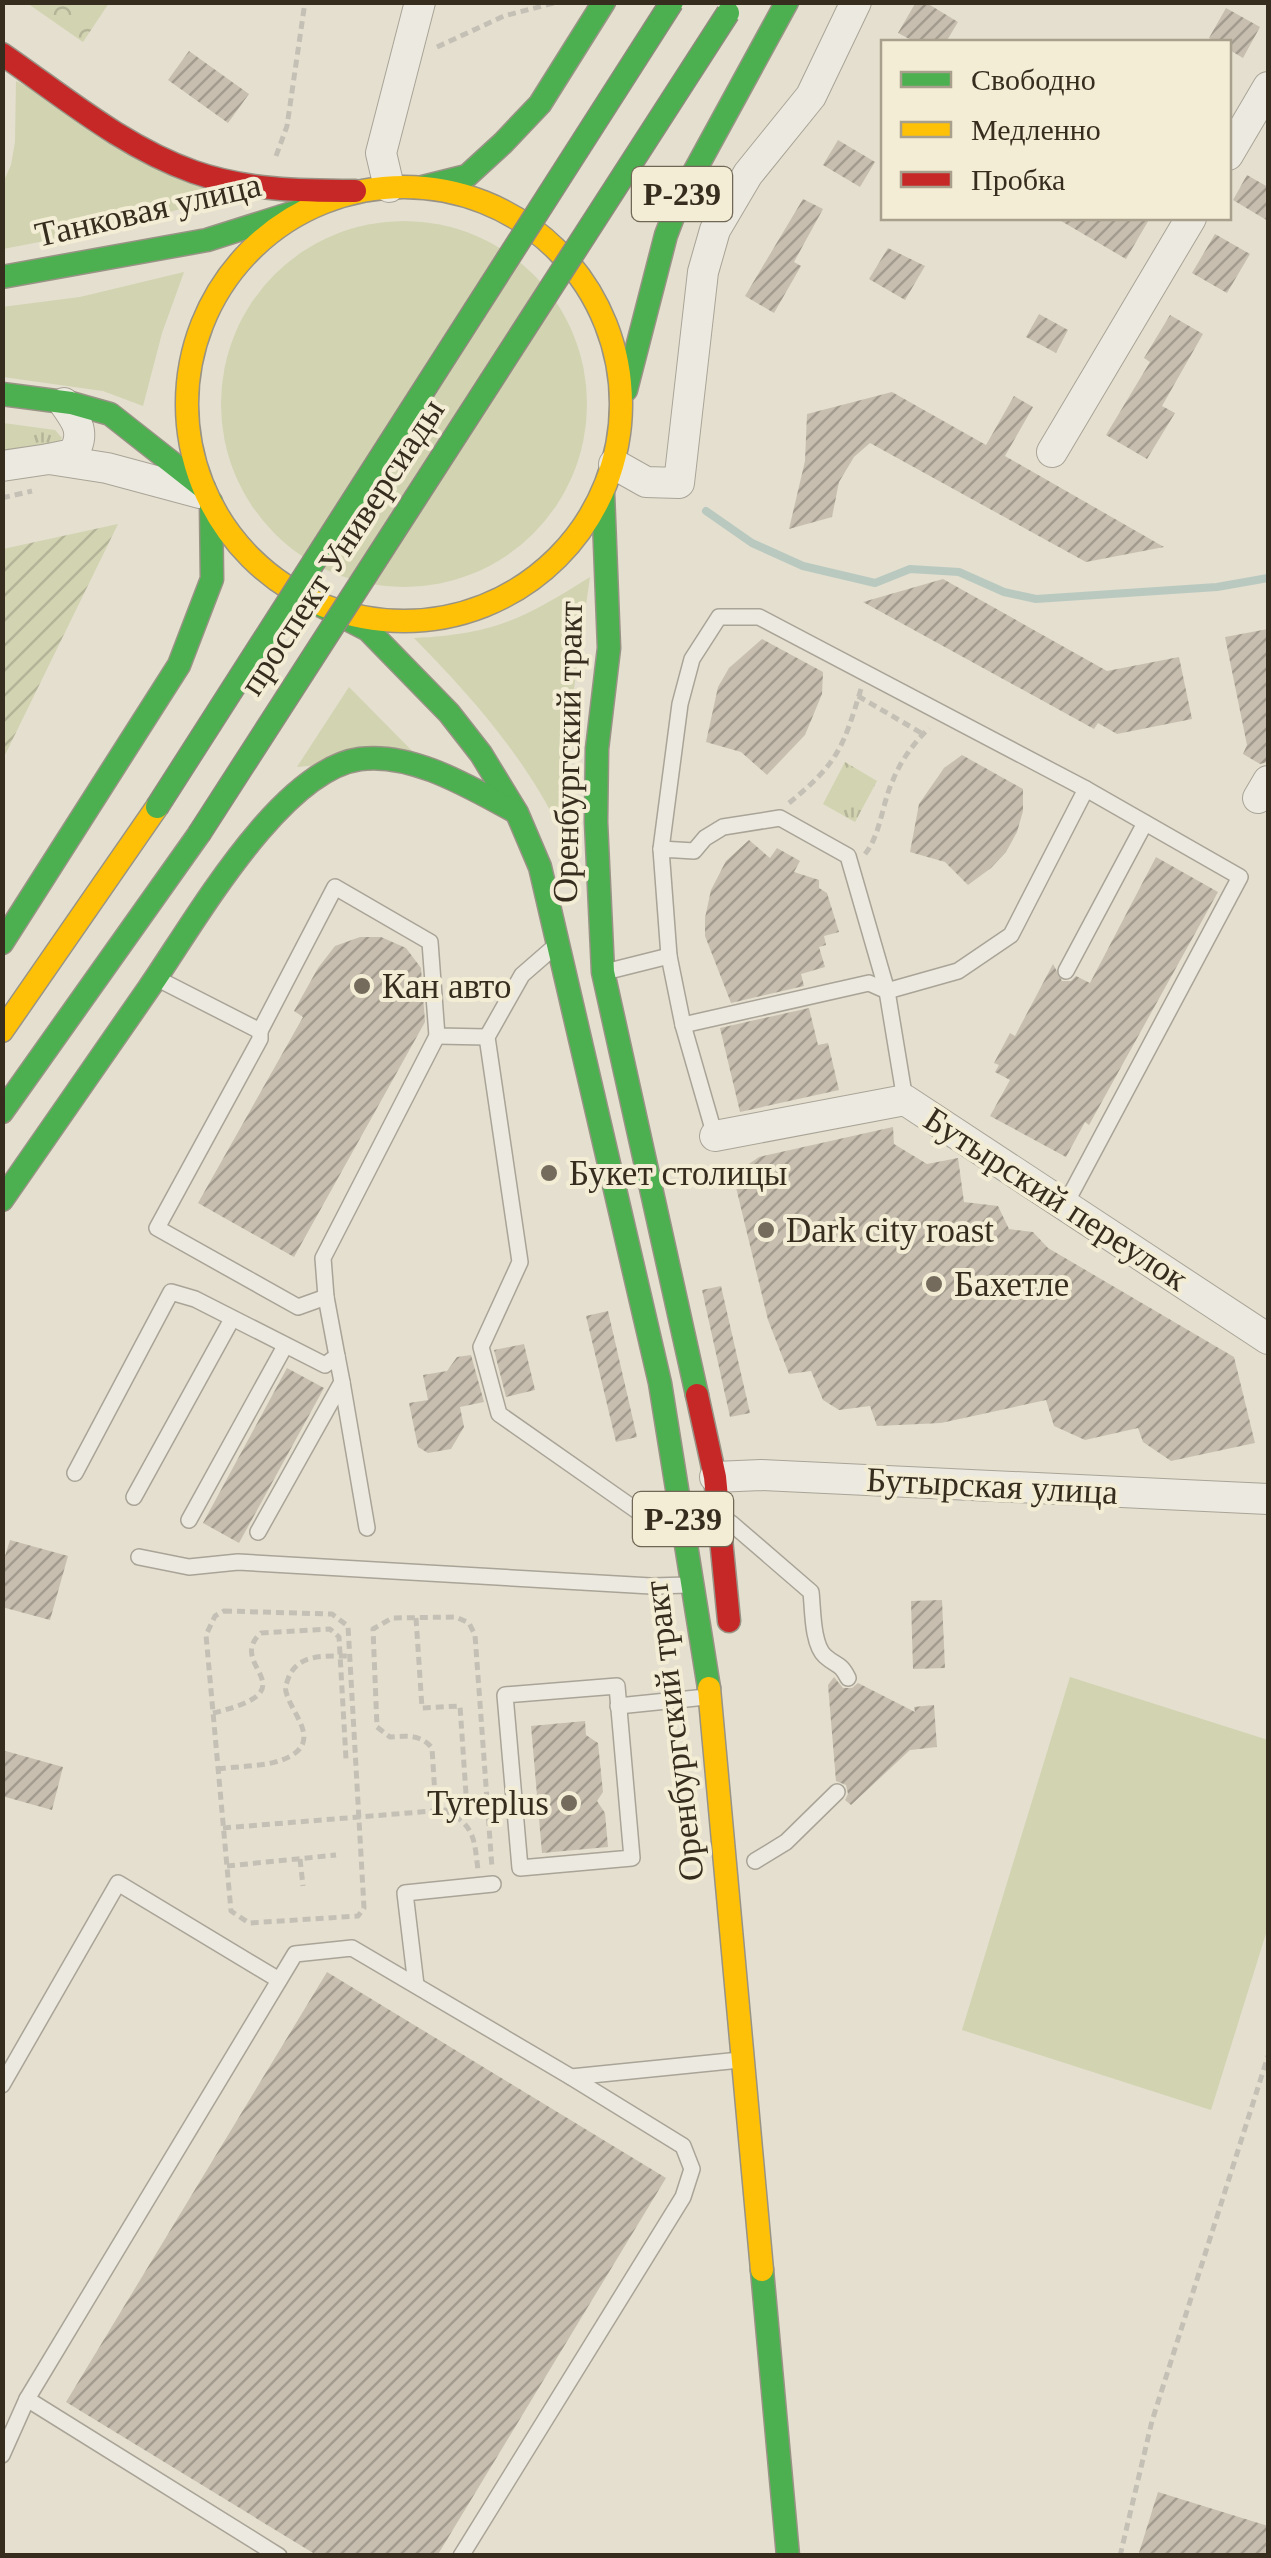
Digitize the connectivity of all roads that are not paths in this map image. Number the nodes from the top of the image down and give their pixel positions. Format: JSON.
{"nodes":[{"id":1,"x":420,"y":2,"type":"edge"},
{"id":2,"x":604,"y":2,"type":"edge"},
{"id":3,"x":672,"y":2,"type":"edge"},
{"id":4,"x":787,"y":2,"type":"edge"},
{"id":5,"x":856,"y":2,"type":"edge"},
{"id":6,"x":731,"y":8,"type":"edge"},
{"id":7,"x":2,"y":54,"type":"edge"},
{"id":8,"x":1268,"y":87,"type":"edge"},
{"id":9,"x":1231,"y":149,"type":"edge"},
{"id":10,"x":389,"y":187,"type":"junction"},
{"id":11,"x":423,"y":187,"type":"junction"},
{"id":12,"x":354,"y":191,"type":"junction"},
{"id":13,"x":308,"y":208,"type":"junction"},
{"id":14,"x":1190,"y":220,"type":"edge"},
{"id":15,"x":2,"y":277,"type":"edge"},
{"id":16,"x":2,"y":394,"type":"edge"},
{"id":17,"x":64,"y":402,"type":"junction"},
{"id":18,"x":622,"y":403,"type":"junction"},
{"id":19,"x":1052,"y":452,"type":"dead end"},
{"id":20,"x":50,"y":459,"type":"junction"},
{"id":21,"x":614,"y":464,"type":"junction"},
{"id":22,"x":2,"y":466,"type":"edge"},
{"id":23,"x":603,"y":493,"type":"junction"},
{"id":24,"x":207,"y":495,"type":"junction"},
{"id":25,"x":298,"y":594,"type":"junction"},
{"id":26,"x":1086,"y":788,"type":"junction"},
{"id":27,"x":517,"y":813,"type":"junction"},
{"id":28,"x":1145,"y":823,"type":"junction"},
{"id":29,"x":661,"y":848,"type":"junction"},
{"id":30,"x":560,"y":942,"type":"junction"},
{"id":31,"x":2,"y":943,"type":"edge"},
{"id":32,"x":669,"y":956,"type":"junction"},
{"id":33,"x":603,"y":972,"type":"junction"},
{"id":34,"x":1066,"y":972,"type":"dead end"},
{"id":35,"x":157,"y":978,"type":"junction"},
{"id":36,"x":887,"y":991,"type":"junction"},
{"id":37,"x":683,"y":1025,"type":"junction"},
{"id":38,"x":2,"y":1031,"type":"edge"},
{"id":39,"x":260,"y":1031,"type":"junction"},
{"id":40,"x":437,"y":1036,"type":"junction"},
{"id":41,"x":487,"y":1037,"type":"junction"},
{"id":42,"x":905,"y":1100,"type":"junction"},
{"id":43,"x":2,"y":1112,"type":"edge"},
{"id":44,"x":715,"y":1136,"type":"joint"},
{"id":45,"x":2,"y":1200,"type":"edge"},
{"id":46,"x":1065,"y":1205,"type":"junction"},
{"id":47,"x":326,"y":1297,"type":"junction"},
{"id":48,"x":232,"y":1319,"type":"junction"},
{"id":49,"x":1268,"y":1339,"type":"edge"},
{"id":50,"x":285,"y":1346,"type":"junction"},
{"id":51,"x":337,"y":1356,"type":"junction"},
{"id":52,"x":342,"y":1382,"type":"junction"},
{"id":53,"x":75,"y":1473,"type":"dead end"},
{"id":54,"x":715,"y":1478,"type":"junction"},
{"id":55,"x":134,"y":1497,"type":"dead end"},
{"id":56,"x":1268,"y":1499,"type":"edge"},
{"id":57,"x":718,"y":1514,"type":"junction"},
{"id":58,"x":189,"y":1520,"type":"dead end"},
{"id":59,"x":367,"y":1528,"type":"dead end"},
{"id":60,"x":258,"y":1532,"type":"dead end"},
{"id":61,"x":685,"y":1534,"type":"junction"},
{"id":62,"x":138,"y":1557,"type":"dead end"},
{"id":63,"x":693,"y":1584,"type":"junction"},
{"id":64,"x":732,"y":1648,"type":"dead end"},
{"id":65,"x":848,"y":1678,"type":"dead end"},
{"id":66,"x":710,"y":1696,"type":"junction"},
{"id":67,"x":618,"y":1706,"type":"junction"},
{"id":68,"x":837,"y":1792,"type":"dead end"},
{"id":69,"x":755,"y":1861,"type":"dead end"},
{"id":70,"x":486,"y":1885,"type":"road end"},
{"id":71,"x":279,"y":1980,"type":"junction"},
{"id":72,"x":416,"y":1985,"type":"junction"},
{"id":73,"x":744,"y":2060,"type":"junction"},
{"id":74,"x":571,"y":2076,"type":"junction"},
{"id":75,"x":2,"y":2085,"type":"edge"},
{"id":76,"x":797,"y":2398,"type":"dead end"},
{"id":77,"x":26,"y":2399,"type":"junction"},
{"id":78,"x":2,"y":2455,"type":"edge"},
{"id":79,"x":279,"y":2556,"type":"edge"},
{"id":80,"x":461,"y":2556,"type":"edge"},
{"id":81,"x":788,"y":2556,"type":"edge"},
{"id":82,"x":810,"y":2556,"type":"edge"}],
"edges":[{"from":1,"to":10,"type":"street"},
{"from":2,"to":11,"type":"main road","number":"Р-239"},
{"from":3,"to":38,"type":"main road","name":"проспект Универсиады","bridge":true},
{"from":4,"to":18,"type":"main road","number":"Р-239"},
{"from":5,"to":21,"type":"street"},
{"from":6,"to":43,"type":"main road","name":"проспект Универсиады","bridge":true},
{"from":7,"to":12,"type":"main road"},
{"from":8,"to":9,"type":"street"},
{"from":10,"to":11,"type":"main road","number":"Р-239"},
{"from":10,"to":12,"type":"main road","number":"Р-239"},
{"from":11,"to":18,"type":"main road","number":"Р-239"},
{"from":12,"to":13,"type":"main road","number":"Р-239"},
{"from":13,"to":15,"type":"main road","name":"Танковая улица"},
{"from":13,"to":24,"type":"main road","number":"Р-239"},
{"from":14,"to":19,"type":"street"},
{"from":16,"to":17,"type":"main road"},
{"from":17,"to":20,"type":"street"},
{"from":17,"to":24,"type":"main road"},
{"from":18,"to":21,"type":"main road","number":"Р-239"},
{"from":20,"to":22,"type":"street"},
{"from":20,"to":24,"type":"street"},
{"from":21,"to":23,"type":"main road","number":"Р-239"},
{"from":23,"to":25,"type":"main road","number":"Р-239"},
{"from":23,"to":33,"type":"main road","name":"Оренбургский тракт","number":"Р-239"},
{"from":24,"to":25,"type":"main road","number":"Р-239"},
{"from":24,"to":31,"type":"main road"},
{"from":25,"to":27,"type":"main road","name":"Оренбургский тракт","number":"Р-239"},
{"from":26,"to":28,"type":"lane"},
{"from":26,"to":29,"type":"lane"},
{"from":26,"to":36,"type":"lane"},
{"from":27,"to":30,"type":"main road","name":"Оренбургский тракт","number":"Р-239"},
{"from":27,"to":35,"type":"main road"},
{"from":28,"to":34,"type":"lane"},
{"from":28,"to":46,"type":"lane"},
{"from":29,"to":32,"type":"lane"},
{"from":29,"to":36,"type":"lane"},
{"from":30,"to":41,"type":"lane"},
{"from":30,"to":61,"type":"main road","name":"Оренбургский тракт","number":"Р-239"},
{"from":32,"to":33,"type":"lane"},
{"from":32,"to":37,"type":"lane"},
{"from":33,"to":54,"type":"main road","name":"Оренбургский тракт","number":"Р-239"},
{"from":35,"to":39,"type":"lane"},
{"from":35,"to":45,"type":"main road"},
{"from":36,"to":37,"type":"lane"},
{"from":36,"to":42,"type":"lane"},
{"from":37,"to":44,"type":"lane"},
{"from":39,"to":40,"type":"lane"},
{"from":39,"to":47,"type":"lane"},
{"from":40,"to":41,"type":"lane"},
{"from":40,"to":47,"type":"lane"},
{"from":41,"to":61,"type":"lane"},
{"from":42,"to":44,"type":"street","name":"Бутырский переулок"},
{"from":42,"to":46,"type":"street","name":"Бутырский переулок"},
{"from":46,"to":49,"type":"street","name":"Бутырский переулок"},
{"from":47,"to":51,"type":"lane"},
{"from":48,"to":50,"type":"lane"},
{"from":48,"to":53,"type":"lane"},
{"from":48,"to":55,"type":"lane"},
{"from":50,"to":51,"type":"lane"},
{"from":50,"to":58,"type":"lane"},
{"from":51,"to":52,"type":"lane"},
{"from":52,"to":59,"type":"lane"},
{"from":52,"to":60,"type":"lane"},
{"from":54,"to":56,"type":"street","name":"Бутырская улица"},
{"from":54,"to":57,"type":"main road","name":"Оренбургский тракт","number":"Р-239"},
{"from":57,"to":64,"type":"main road","name":"Оренбургский тракт","number":"Р-239"},
{"from":57,"to":65,"type":"lane"},
{"from":61,"to":63,"type":"main road","name":"Оренбургский тракт","number":"Р-239"},
{"from":62,"to":63,"type":"lane"},
{"from":63,"to":66,"type":"main road","name":"Оренбургский тракт","number":"Р-239"},
{"from":66,"to":67,"type":"lane"},
{"from":66,"to":73,"type":"main road","name":"Оренбургский тракт","number":"Р-239"},
{"from":67,"to":67,"type":"lane"},
{"from":68,"to":69,"type":"lane"},
{"from":70,"to":72,"type":"lane"},
{"from":71,"to":72,"type":"lane"},
{"from":71,"to":75,"type":"lane"},
{"from":71,"to":77,"type":"lane"},
{"from":72,"to":74,"type":"lane"},
{"from":73,"to":74,"type":"lane"},
{"from":73,"to":81,"type":"main road","name":"Оренбургский тракт","number":"Р-239"},
{"from":74,"to":80,"type":"lane"},
{"from":76,"to":82,"type":"main road"},
{"from":77,"to":78,"type":"lane"},
{"from":77,"to":79,"type":"lane"}]}
